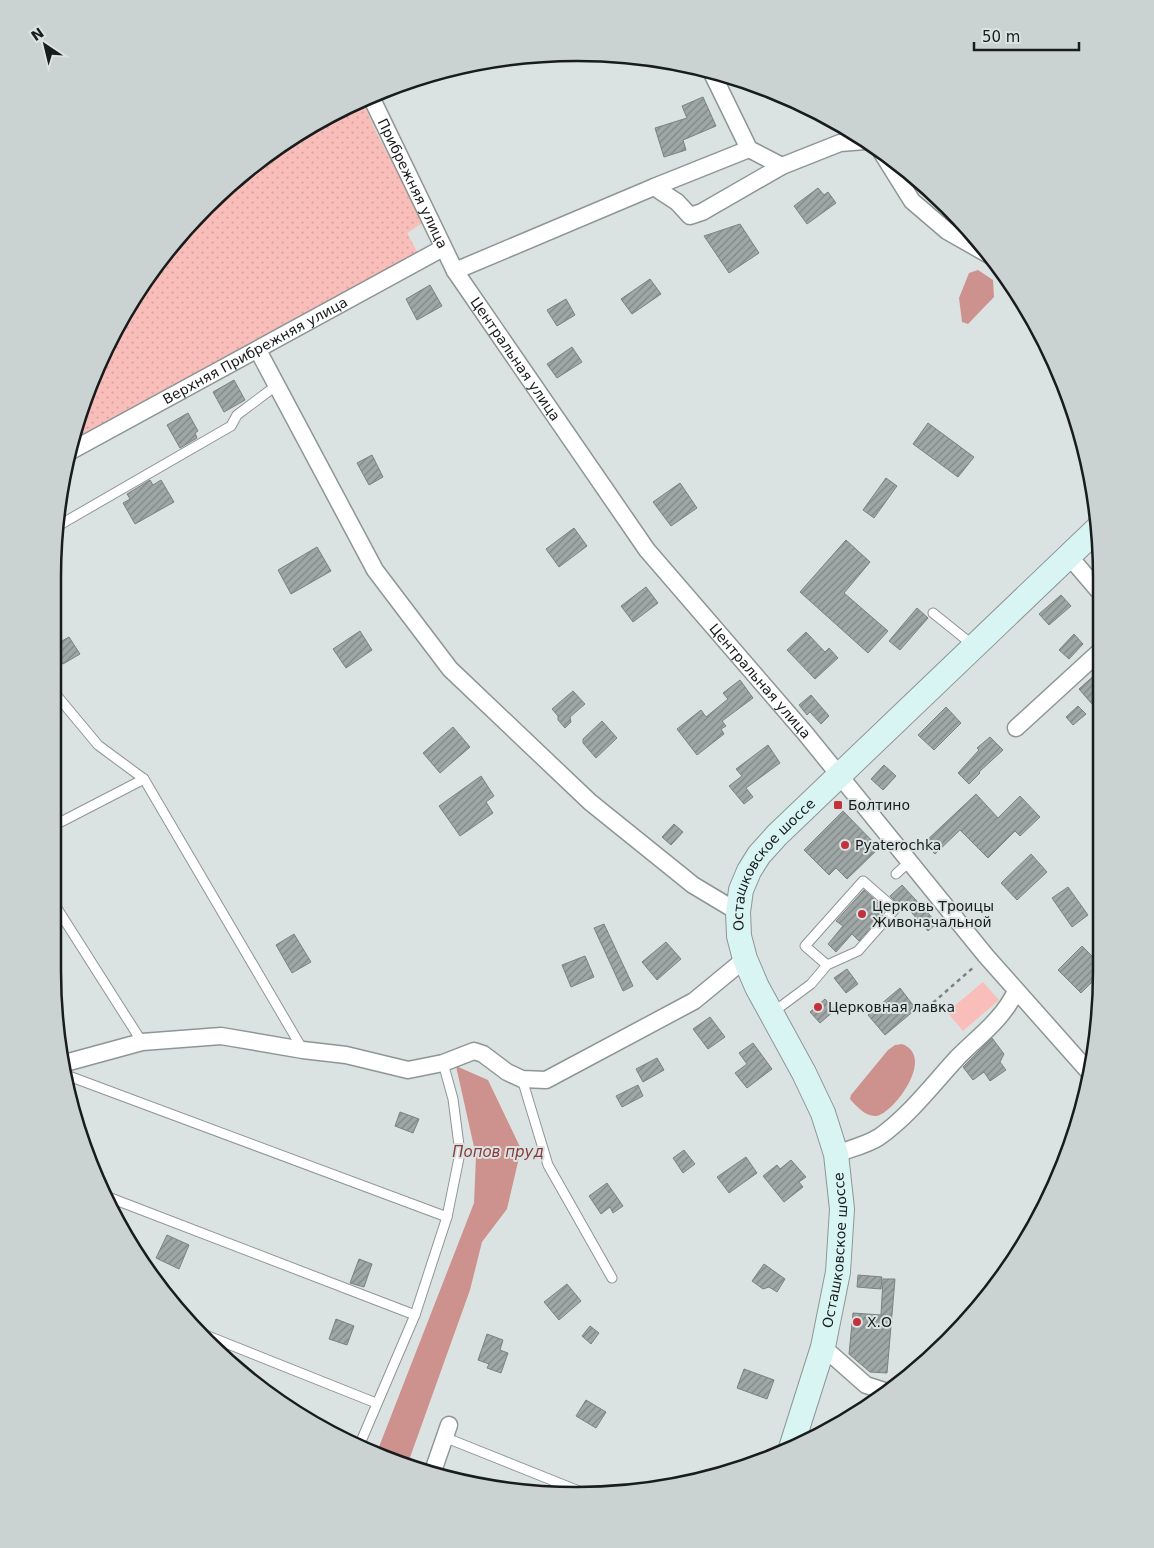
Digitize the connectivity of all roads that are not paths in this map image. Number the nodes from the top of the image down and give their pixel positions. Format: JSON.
{"nodes":[{"id":1,"x":716,"y":81,"type":"edge"},
{"id":2,"x":374,"y":103,"type":"edge"},
{"id":3,"x":854,"y":142,"type":"edge"},
{"id":4,"x":749,"y":149,"type":"junction"},
{"id":5,"x":782,"y":166,"type":"junction"},
{"id":6,"x":892,"y":169,"type":"edge"},
{"id":7,"x":654,"y":187,"type":"junction"},
{"id":8,"x":971,"y":244,"type":"edge"},
{"id":9,"x":443,"y":248,"type":"junction"},
{"id":10,"x":455,"y":271,"type":"junction"},
{"id":11,"x":261,"y":356,"type":"dead end"},
{"id":12,"x":277,"y":385,"type":"junction"},
{"id":13,"x":78,"y":447,"type":"edge"},
{"id":14,"x":65,"y":522,"type":"edge"},
{"id":15,"x":1091,"y":535,"type":"edge"},
{"id":16,"x":1069,"y":556,"type":"junction"},
{"id":17,"x":1093,"y":584,"type":"edge"},
{"id":18,"x":933,"y":613,"type":"dead end"},
{"id":19,"x":974,"y":646,"type":"junction"},
{"id":20,"x":1093,"y":658,"type":"edge"},
{"id":21,"x":61,"y":701,"type":"edge"},
{"id":22,"x":1016,"y":728,"type":"dead end"},
{"id":23,"x":838,"y":775,"type":"junction"},
{"id":24,"x":144,"y":780,"type":"junction"},
{"id":25,"x":61,"y":822,"type":"edge"},
{"id":26,"x":909,"y":862,"type":"junction"},
{"id":27,"x":896,"y":874,"type":"dead end"},
{"id":28,"x":738,"y":912,"type":"junction"},
{"id":29,"x":61,"y":915,"type":"edge"},
{"id":30,"x":744,"y":959,"type":"junction"},
{"id":31,"x":827,"y":965,"type":"junction"},
{"id":32,"x":1016,"y":991,"type":"junction"},
{"id":33,"x":772,"y":1013,"type":"junction"},
{"id":34,"x":142,"y":1042,"type":"junction"},
{"id":35,"x":303,"y":1050,"type":"junction"},
{"id":36,"x":70,"y":1063,"type":"edge"},
{"id":37,"x":443,"y":1063,"type":"junction"},
{"id":38,"x":1084,"y":1066,"type":"edge"},
{"id":39,"x":72,"y":1077,"type":"edge"},
{"id":40,"x":522,"y":1080,"type":"junction"},
{"id":41,"x":836,"y":1154,"type":"junction"},
{"id":42,"x":114,"y":1199,"type":"edge"},
{"id":43,"x":446,"y":1217,"type":"junction"},
{"id":44,"x":612,"y":1278,"type":"dead end"},
{"id":45,"x":415,"y":1315,"type":"junction"},
{"id":46,"x":215,"y":1339,"type":"edge"},
{"id":47,"x":824,"y":1347,"type":"junction"},
{"id":48,"x":879,"y":1389,"type":"edge"},
{"id":49,"x":376,"y":1403,"type":"junction"},
{"id":50,"x":447,"y":1431,"type":"joint"},
{"id":51,"x":362,"y":1439,"type":"edge"},
{"id":52,"x":794,"y":1439,"type":"edge"},
{"id":53,"x":435,"y":1466,"type":"edge"},
{"id":54,"x":572,"y":1487,"type":"edge"}],
"edges":[{"from":1,"to":4,"type":"street"},
{"from":2,"to":9,"type":"street","name":"Прибрежняя улица"},
{"from":3,"to":5,"type":"street"},
{"from":4,"to":5,"type":"street"},
{"from":4,"to":7,"type":"street"},
{"from":5,"to":7,"type":"street"},
{"from":6,"to":8,"type":"street"},
{"from":7,"to":10,"type":"street"},
{"from":9,"to":10,"type":"street","name":"Прибрежняя улица"},
{"from":9,"to":13,"type":"street","name":"Верхняя Прибрежняя улица"},
{"from":10,"to":23,"type":"street","name":"Центральная улица"},
{"from":11,"to":12,"type":"street"},
{"from":12,"to":14,"type":"lane"},
{"from":12,"to":28,"type":"street"},
{"from":15,"to":16,"type":"main road","name":"Осташковское шоссе"},
{"from":16,"to":17,"type":"street"},
{"from":16,"to":19,"type":"main road","name":"Осташковское шоссе"},
{"from":18,"to":19,"type":"lane"},
{"from":19,"to":23,"type":"main road","name":"Осташковское шоссе"},
{"from":20,"to":22,"type":"street"},
{"from":21,"to":24,"type":"lane"},
{"from":23,"to":26,"type":"street","name":"Центральная улица"},
{"from":23,"to":28,"type":"main road","name":"Осташковское шоссе"},
{"from":24,"to":25,"type":"lane"},
{"from":24,"to":35,"type":"lane"},
{"from":26,"to":27,"type":"lane"},
{"from":26,"to":32,"type":"street","name":"Центральная улица"},
{"from":28,"to":30,"type":"main road","name":"Осташковское шоссе"},
{"from":29,"to":34,"type":"lane"},
{"from":30,"to":33,"type":"main road","name":"Осташковское шоссе"},
{"from":30,"to":40,"type":"street"},
{"from":31,"to":31,"type":"lane"},
{"from":31,"to":33,"type":"lane"},
{"from":32,"to":38,"type":"street","name":"Центральная улица"},
{"from":32,"to":41,"type":"street"},
{"from":33,"to":41,"type":"main road","name":"Осташковское шоссе"},
{"from":34,"to":35,"type":"street"},
{"from":34,"to":36,"type":"street"},
{"from":35,"to":37,"type":"street"},
{"from":37,"to":40,"type":"street"},
{"from":37,"to":43,"type":"lane"},
{"from":39,"to":43,"type":"lane"},
{"from":40,"to":44,"type":"lane"},
{"from":41,"to":47,"type":"main road","name":"Осташковское шоссе"},
{"from":42,"to":45,"type":"lane"},
{"from":43,"to":45,"type":"lane"},
{"from":45,"to":49,"type":"lane"},
{"from":46,"to":49,"type":"lane"},
{"from":47,"to":48,"type":"street"},
{"from":47,"to":52,"type":"main road","name":"Осташковское шоссе"},
{"from":49,"to":51,"type":"lane"},
{"from":50,"to":53,"type":"street"},
{"from":50,"to":54,"type":"lane"}]}
